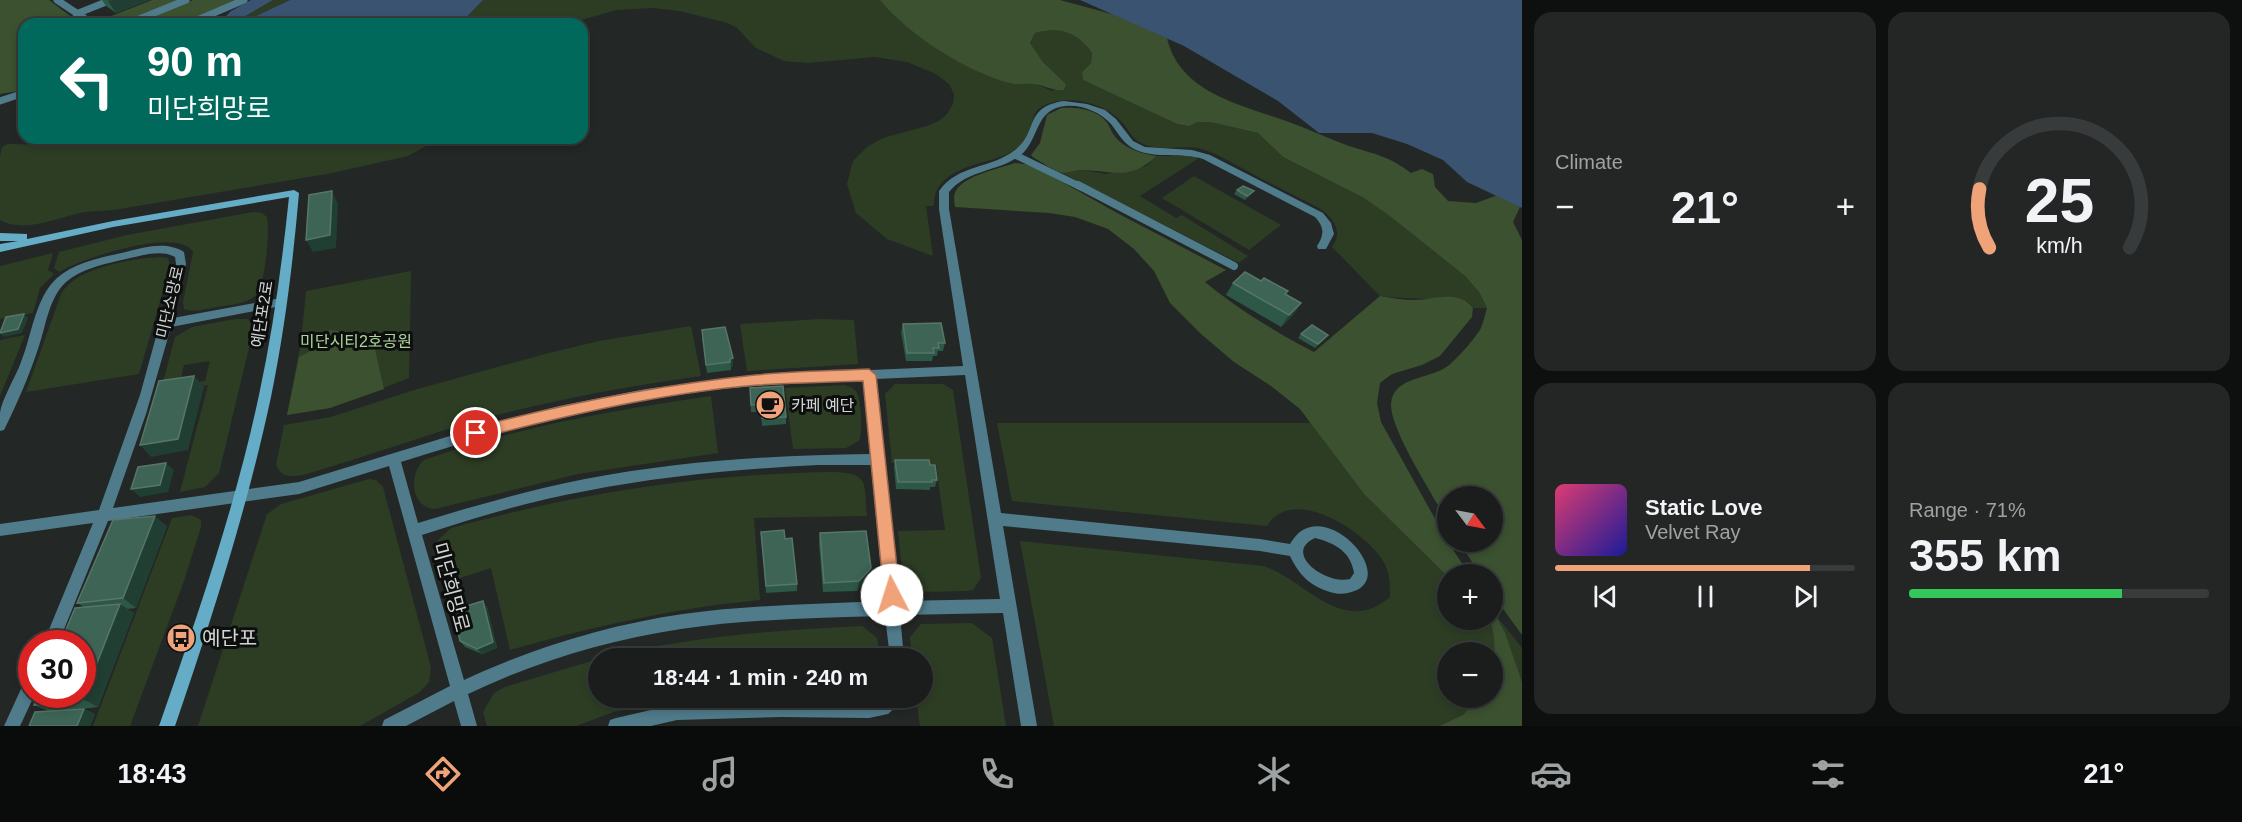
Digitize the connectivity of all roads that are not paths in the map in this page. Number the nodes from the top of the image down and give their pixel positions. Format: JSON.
{"nodes":[{"id":1,"x":57,"y":0,"type":"edge"},
{"id":2,"x":111,"y":0,"type":"edge"},
{"id":3,"x":186,"y":0,"type":"edge"},
{"id":4,"x":244,"y":0,"type":"edge"},
{"id":5,"x":76,"y":14,"type":"junction"},
{"id":6,"x":83,"y":18,"type":"edge"},
{"id":7,"x":142,"y":18,"type":"edge"},
{"id":8,"x":202,"y":18,"type":"edge"},
{"id":9,"x":18,"y":95,"type":"edge"},
{"id":10,"x":0,"y":101,"type":"edge"},
{"id":11,"x":1015,"y":155,"type":"junction"},
{"id":12,"x":54,"y":236,"type":"junction"},
{"id":13,"x":0,"y":237,"type":"edge"},
{"id":14,"x":1322,"y":246,"type":"dead end"},
{"id":15,"x":0,"y":248,"type":"edge"},
{"id":16,"x":0,"y":255,"type":"edge"},
{"id":17,"x":1234,"y":266,"type":"dead end"},
{"id":18,"x":281,"y":302,"type":"junction"},
{"id":19,"x":166,"y":324,"type":"junction"},
{"id":20,"x":970,"y":369,"type":"junction"},
{"id":21,"x":869,"y":375,"type":"junction"},
{"id":22,"x":0,"y":426,"type":"edge"},
{"id":23,"x":393,"y":458,"type":"junction"},
{"id":24,"x":878,"y":459,"type":"junction"},
{"id":25,"x":240,"y":496,"type":"junction"},
{"id":26,"x":103,"y":515,"type":"junction"},
{"id":27,"x":997,"y":519,"type":"junction"},
{"id":28,"x":0,"y":530,"type":"edge"},
{"id":29,"x":414,"y":531,"type":"junction"},
{"id":30,"x":1296,"y":551,"type":"junction"},
{"id":31,"x":1008,"y":606,"type":"junction"},
{"id":32,"x":893,"y":608,"type":"junction"},
{"id":33,"x":56,"y":630,"type":"edge"},
{"id":34,"x":896,"y":648,"type":"edge"},
{"id":35,"x":457,"y":690,"type":"junction"},
{"id":36,"x":21,"y":708,"type":"edge"},
{"id":37,"x":882,"y":708,"type":"edge"},
{"id":38,"x":12,"y":726,"type":"edge"},
{"id":39,"x":167,"y":726,"type":"edge"},
{"id":40,"x":390,"y":726,"type":"edge"},
{"id":41,"x":468,"y":726,"type":"edge"},
{"id":42,"x":616,"y":726,"type":"edge"},
{"id":43,"x":1029,"y":726,"type":"edge"}],
"edges":[{"from":1,"to":5,"type":"lane"},
{"from":2,"to":5,"type":"lane"},
{"from":3,"to":7,"type":"lane"},
{"from":4,"to":8,"type":"lane"},
{"from":5,"to":6,"type":"lane"},
{"from":9,"to":10,"type":"lane"},
{"from":11,"to":14,"type":"street"},
{"from":11,"to":17,"type":"lane"},
{"from":11,"to":20,"type":"street"},
{"from":12,"to":13,"type":"street"},
{"from":12,"to":15,"type":"street","name":"예단포2로"},
{"from":12,"to":16,"type":"street"},
{"from":12,"to":18,"type":"street","name":"예단포2로"},
{"from":18,"to":19,"type":"street"},
{"from":18,"to":25,"type":"street","name":"예단포2로"},
{"from":19,"to":22,"type":"street","name":"미단소망로"},
{"from":19,"to":26,"type":"street","name":"미단소망로"},
{"from":20,"to":21,"type":"street"},
{"from":20,"to":27,"type":"street"},
{"from":21,"to":23,"type":"street"},
{"from":21,"to":24,"type":"street"},
{"from":23,"to":25,"type":"street"},
{"from":23,"to":29,"type":"street","name":"미단희망로"},
{"from":24,"to":29,"type":"street"},
{"from":24,"to":32,"type":"street"},
{"from":25,"to":26,"type":"street"},
{"from":25,"to":39,"type":"street","name":"예단포2로"},
{"from":26,"to":28,"type":"street"},
{"from":26,"to":33,"type":"street","name":"미단소망로"},
{"from":27,"to":30,"type":"street"},
{"from":27,"to":31,"type":"street"},
{"from":29,"to":35,"type":"street","name":"미단희망로"},
{"from":30,"to":30,"type":"street"},
{"from":31,"to":32,"type":"street"},
{"from":31,"to":43,"type":"street"},
{"from":32,"to":34,"type":"street"},
{"from":32,"to":35,"type":"street"},
{"from":35,"to":40,"type":"street"},
{"from":35,"to":41,"type":"street","name":"미단희망로"},
{"from":36,"to":38,"type":"street"},
{"from":37,"to":42,"type":"street"}]}
